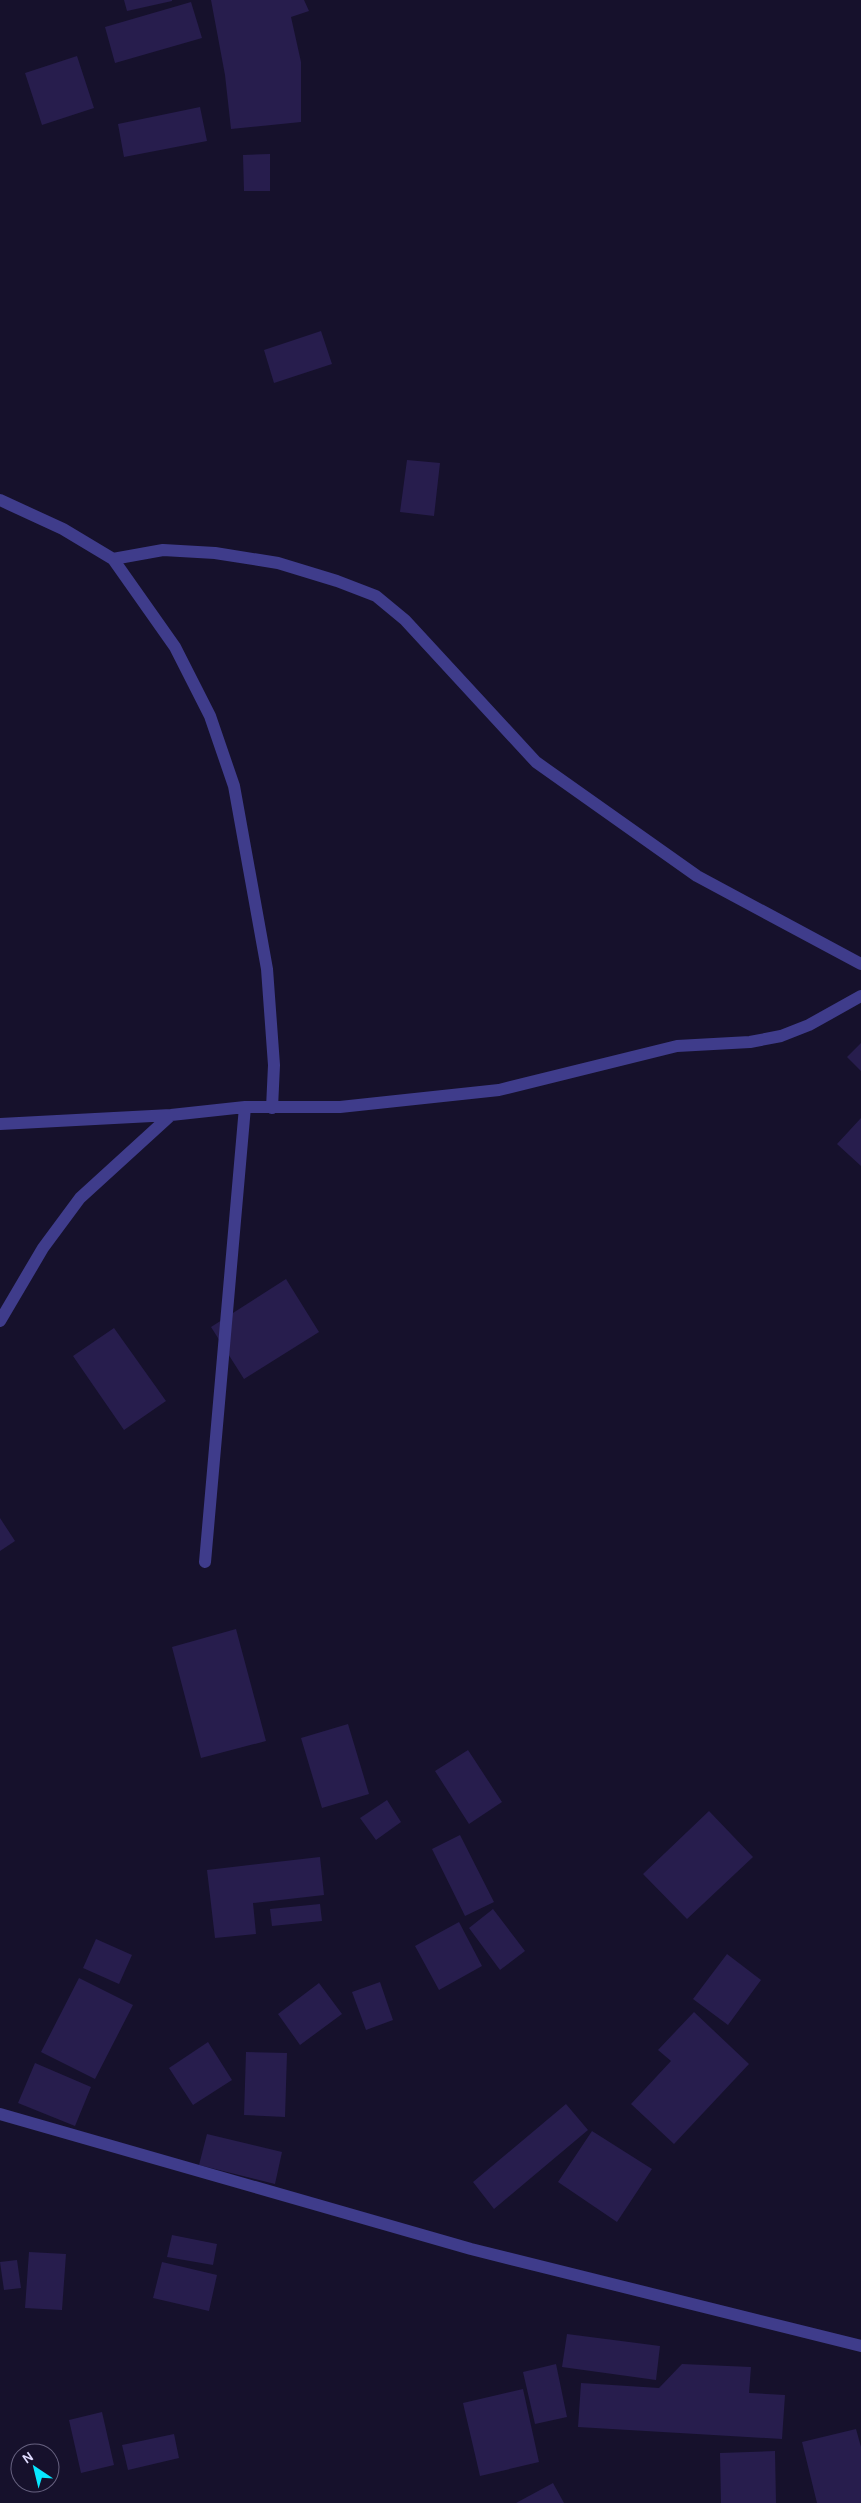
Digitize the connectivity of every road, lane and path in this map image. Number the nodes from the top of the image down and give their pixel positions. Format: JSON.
{"nodes":[{"id":1,"x":0,"y":500,"type":"edge"},
{"id":2,"x":113,"y":559,"type":"junction"},
{"id":3,"x":861,"y":964,"type":"edge"},
{"id":4,"x":861,"y":996,"type":"edge"},
{"id":5,"x":245,"y":1107,"type":"junction"},
{"id":6,"x":272,"y":1108,"type":"junction"},
{"id":7,"x":171,"y":1115,"type":"junction"},
{"id":8,"x":0,"y":1124,"type":"edge"},
{"id":9,"x":0,"y":1321,"type":"edge"},
{"id":10,"x":205,"y":1562,"type":"dead end"},
{"id":11,"x":0,"y":2114,"type":"edge"},
{"id":12,"x":861,"y":2346,"type":"edge"}],
"edges":[{"from":1,"to":2,"type":"street"},
{"from":2,"to":3,"type":"street"},
{"from":2,"to":6,"type":"street"},
{"from":4,"to":6,"type":"street"},
{"from":5,"to":6,"type":"street"},
{"from":5,"to":7,"type":"street"},
{"from":5,"to":10,"type":"street"},
{"from":7,"to":8,"type":"street"},
{"from":7,"to":9,"type":"street"},
{"from":11,"to":12,"type":"street"}]}
